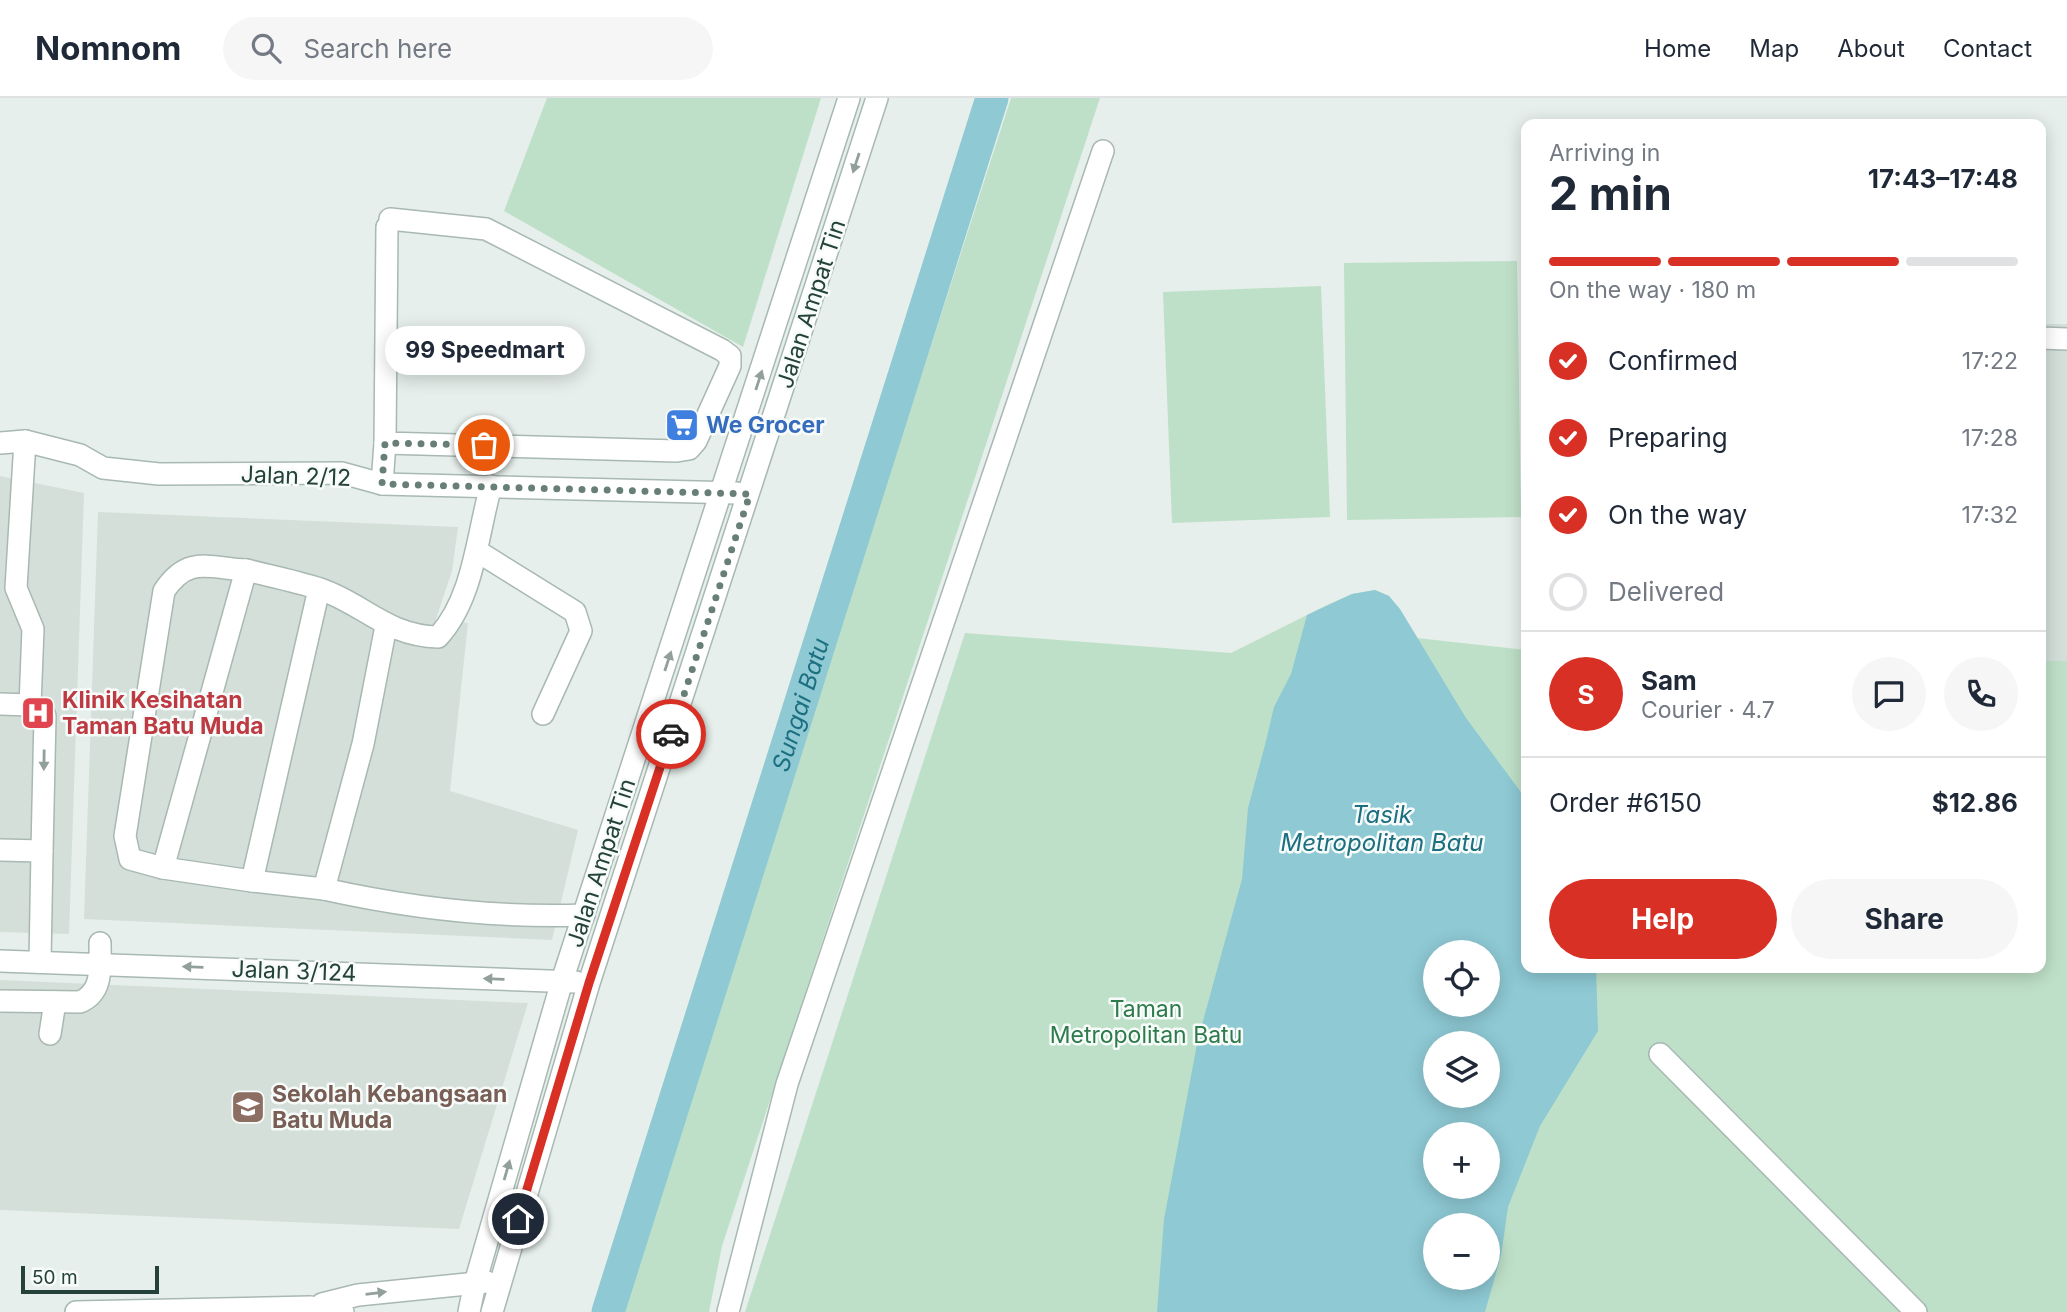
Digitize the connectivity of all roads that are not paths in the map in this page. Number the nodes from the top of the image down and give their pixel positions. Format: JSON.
{"nodes":[{"id":1,"x":849,"y":98,"type":"edge"},
{"id":2,"x":877,"y":98,"type":"edge"},
{"id":3,"x":1103,"y":151,"type":"dead end"},
{"id":4,"x":2046,"y":338,"type":"edge"},
{"id":5,"x":2067,"y":339,"type":"edge"},
{"id":6,"x":25,"y":441,"type":"junction"},
{"id":7,"x":0,"y":443,"type":"edge"},
{"id":8,"x":385,"y":443,"type":"junction"},
{"id":9,"x":382,"y":484,"type":"junction"},
{"id":10,"x":491,"y":486,"type":"junction"},
{"id":11,"x":723,"y":492,"type":"junction"},
{"id":12,"x":750,"y":494,"type":"junction"},
{"id":13,"x":477,"y":551,"type":"junction"},
{"id":14,"x":246,"y":570,"type":"junction"},
{"id":15,"x":320,"y":589,"type":"junction"},
{"id":16,"x":386,"y":626,"type":"junction"},
{"id":17,"x":0,"y":704,"type":"edge"},
{"id":18,"x":30,"y":705,"type":"junction"},
{"id":19,"x":543,"y":714,"type":"dead end"},
{"id":20,"x":0,"y":850,"type":"edge"},
{"id":21,"x":42,"y":850,"type":"junction"},
{"id":22,"x":163,"y":868,"type":"junction"},
{"id":23,"x":252,"y":881,"type":"junction"},
{"id":24,"x":324,"y":889,"type":"junction"},
{"id":25,"x":584,"y":915,"type":"junction"},
{"id":26,"x":100,"y":953,"type":"junction"},
{"id":27,"x":0,"y":961,"type":"edge"},
{"id":28,"x":40,"y":962,"type":"junction"},
{"id":29,"x":562,"y":981,"type":"junction"},
{"id":30,"x":589,"y":983,"type":"junction"},
{"id":31,"x":0,"y":1001,"type":"edge"},
{"id":32,"x":55,"y":1002,"type":"junction"},
{"id":33,"x":50,"y":1034,"type":"dead end"},
{"id":34,"x":1660,"y":1054,"type":"dead end"},
{"id":35,"x":499,"y":1282,"type":"junction"},
{"id":36,"x":475,"y":1283,"type":"junction"},
{"id":37,"x":310,"y":1307,"type":"junction"},
{"id":38,"x":76,"y":1312,"type":"edge"},
{"id":39,"x":343,"y":1312,"type":"edge"},
{"id":40,"x":469,"y":1312,"type":"edge"},
{"id":41,"x":492,"y":1312,"type":"edge"},
{"id":42,"x":727,"y":1312,"type":"edge"},
{"id":43,"x":1916,"y":1312,"type":"edge"}],
"edges":[{"from":11,"to":1,"type":"street","name":"Jalan Ampat Tin","one_way":true},
{"from":2,"to":12,"type":"street","name":"Jalan Ampat Tin","one_way":true},
{"from":3,"to":42,"type":"street"},
{"from":4,"to":5,"type":"street"},
{"from":6,"to":7,"type":"street","name":"Jalan 2/12"},
{"from":6,"to":9,"type":"street","name":"Jalan 2/12"},
{"from":6,"to":18,"type":"street"},
{"from":8,"to":8,"type":"street"},
{"from":8,"to":9,"type":"street"},
{"from":9,"to":10,"type":"street","name":"Jalan 2/12"},
{"from":10,"to":11,"type":"street","name":"Jalan 2/12"},
{"from":10,"to":13,"type":"street"},
{"from":11,"to":12,"type":"street","name":"Jalan 2/12"},
{"from":25,"to":11,"type":"street","name":"Jalan Ampat Tin","one_way":true},
{"from":12,"to":30,"type":"street","name":"Jalan Ampat Tin"},
{"from":13,"to":16,"type":"street"},
{"from":13,"to":19,"type":"street"},
{"from":14,"to":15,"type":"street"},
{"from":14,"to":22,"type":"street"},
{"from":14,"to":22,"type":"street"},
{"from":15,"to":16,"type":"street"},
{"from":15,"to":23,"type":"street"},
{"from":16,"to":24,"type":"street"},
{"from":17,"to":18,"type":"street"},
{"from":18,"to":21,"type":"street","one_way":true},
{"from":20,"to":21,"type":"street"},
{"from":21,"to":28,"type":"street"},
{"from":22,"to":23,"type":"street"},
{"from":23,"to":24,"type":"street"},
{"from":24,"to":25,"type":"street"},
{"from":25,"to":29,"type":"street","name":"Jalan Ampat Tin"},
{"from":26,"to":28,"type":"street","name":"Jalan 3/124"},
{"from":29,"to":26,"type":"street","name":"Jalan 3/124","one_way":true},
{"from":26,"to":32,"type":"street"},
{"from":27,"to":28,"type":"street","name":"Jalan 3/124"},
{"from":29,"to":30,"type":"street","name":"Jalan 3/124"},
{"from":36,"to":29,"type":"street","name":"Jalan Ampat Tin","one_way":true},
{"from":30,"to":35,"type":"street","name":"Jalan Ampat Tin"},
{"from":31,"to":32,"type":"street"},
{"from":32,"to":33,"type":"street"},
{"from":34,"to":43,"type":"street"},
{"from":35,"to":36,"type":"street"},
{"from":35,"to":41,"type":"street","name":"Jalan Ampat Tin"},
{"from":37,"to":36,"type":"street","one_way":true},
{"from":36,"to":40,"type":"street","name":"Jalan Ampat Tin"},
{"from":37,"to":38,"type":"street"},
{"from":37,"to":39,"type":"street"}]}
